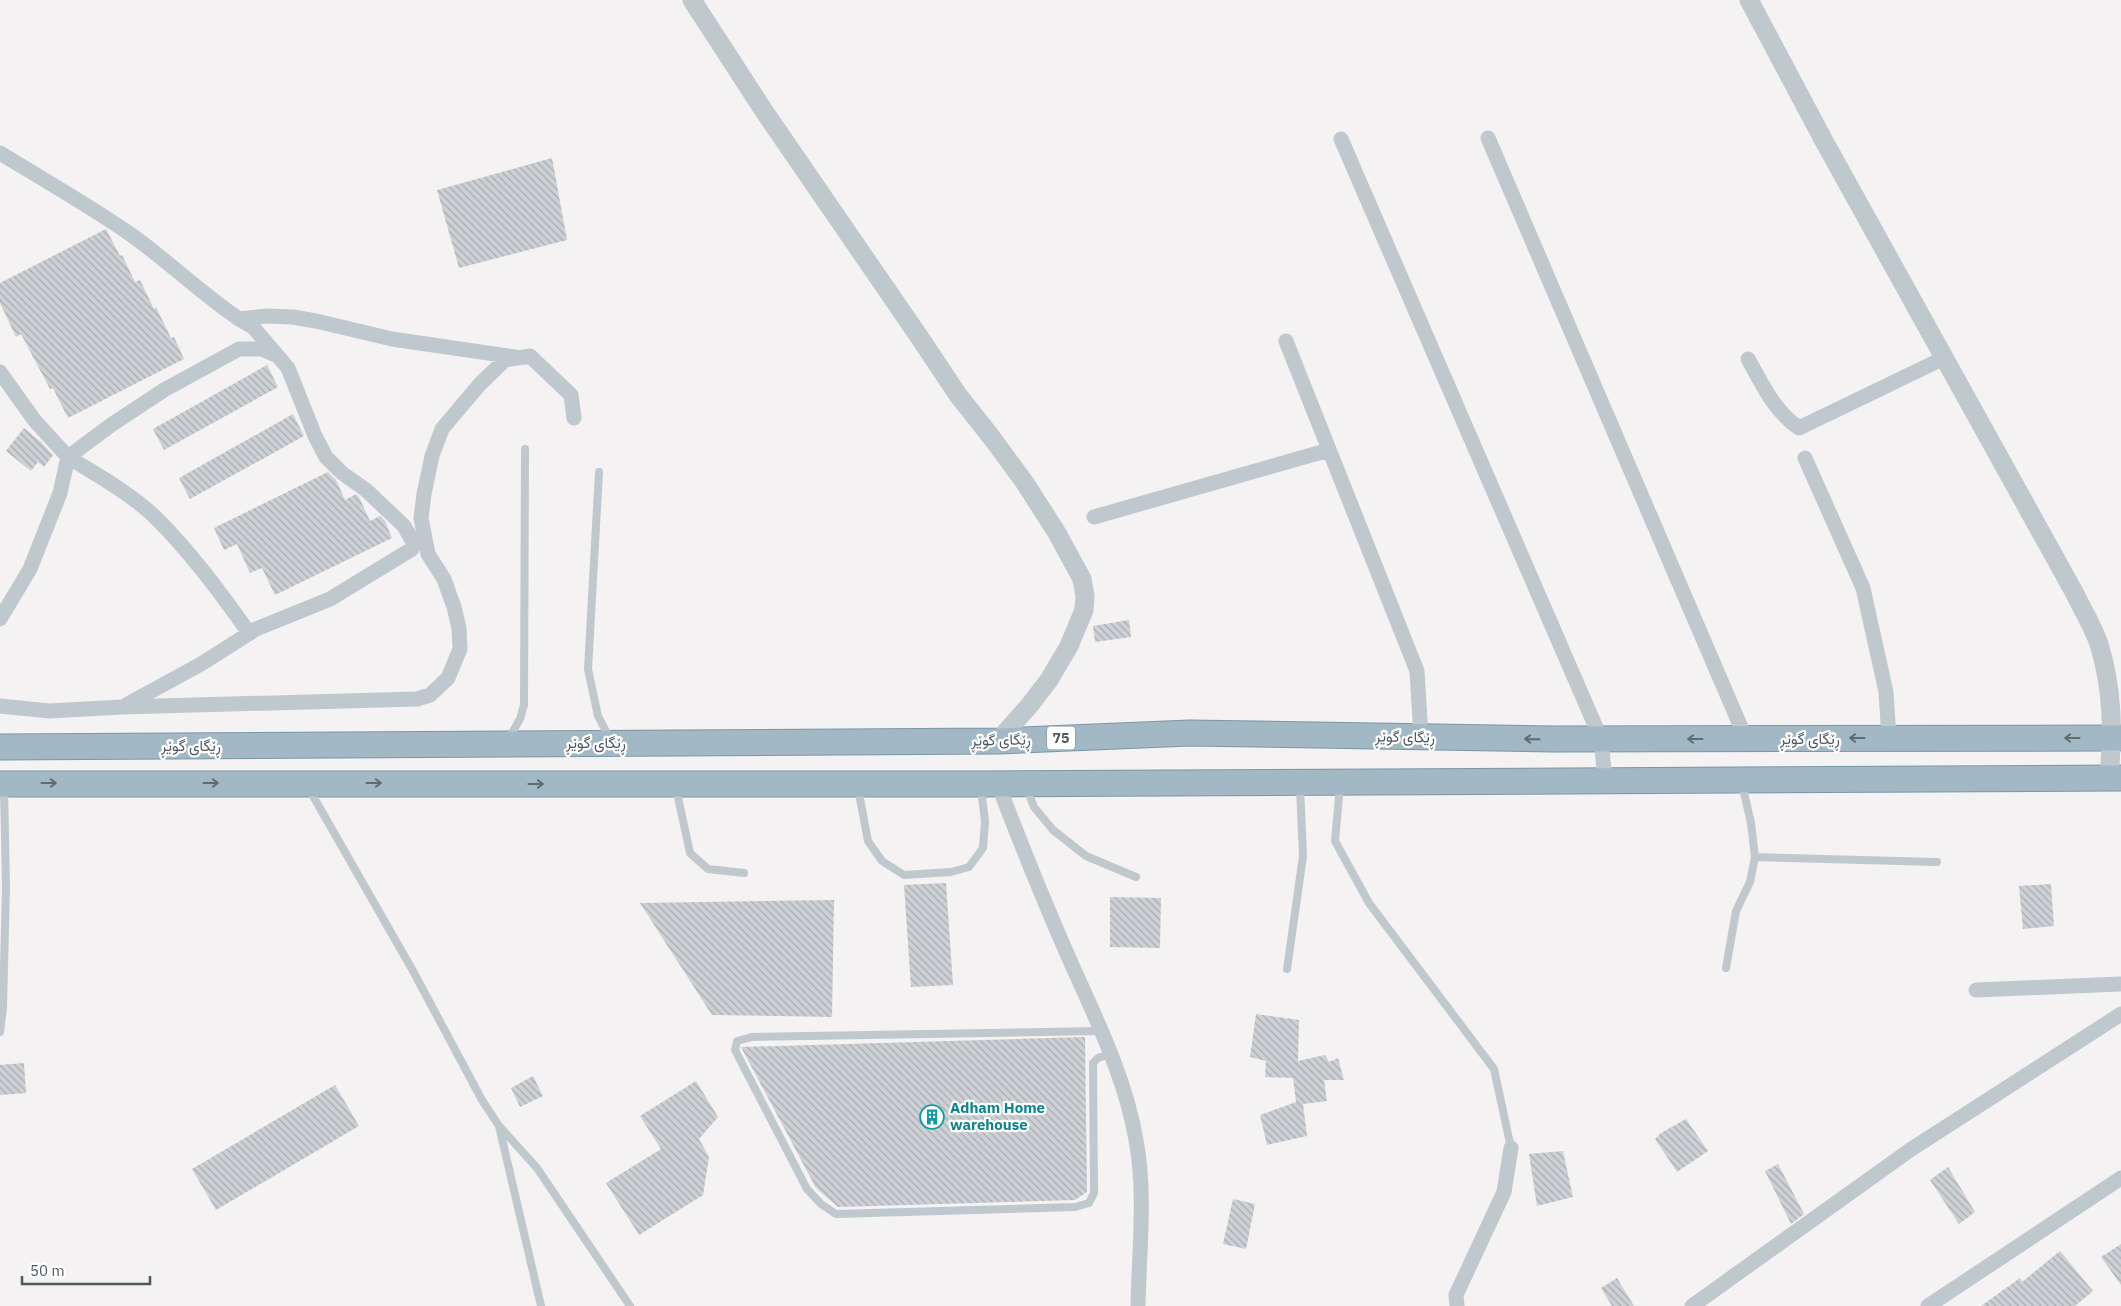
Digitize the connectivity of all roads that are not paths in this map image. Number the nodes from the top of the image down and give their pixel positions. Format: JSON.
{"nodes":[{"id":1,"x":692,"y":0,"type":"edge"},
{"id":2,"x":1749,"y":0,"type":"edge"},
{"id":3,"x":1488,"y":138,"type":"dead end"},
{"id":4,"x":1341,"y":139,"type":"dead end"},
{"id":5,"x":0,"y":153,"type":"edge"},
{"id":6,"x":239,"y":319,"type":"junction"},
{"id":7,"x":1286,"y":341,"type":"dead end"},
{"id":8,"x":278,"y":357,"type":"junction"},
{"id":9,"x":522,"y":357,"type":"junction"},
{"id":10,"x":1944,"y":358,"type":"junction"},
{"id":11,"x":1748,"y":359,"type":"dead end"},
{"id":12,"x":0,"y":372,"type":"edge"},
{"id":13,"x":574,"y":418,"type":"dead end"},
{"id":14,"x":525,"y":449,"type":"dead end"},
{"id":15,"x":1329,"y":450,"type":"junction"},
{"id":16,"x":68,"y":457,"type":"junction"},
{"id":17,"x":1804,"y":458,"type":"dead end"},
{"id":18,"x":599,"y":472,"type":"dead end"},
{"id":19,"x":1094,"y":517,"type":"dead end"},
{"id":20,"x":0,"y":619,"type":"edge"},
{"id":21,"x":250,"y":633,"type":"junction"},
{"id":22,"x":0,"y":706,"type":"edge"},
{"id":23,"x":122,"y":707,"type":"junction"},
{"id":24,"x":1421,"y":737,"type":"junction"},
{"id":25,"x":1889,"y":738,"type":"junction"},
{"id":26,"x":2117,"y":738,"type":"edge"},
{"id":27,"x":1601,"y":739,"type":"junction"},
{"id":28,"x":1746,"y":739,"type":"junction"},
{"id":29,"x":998,"y":741,"type":"junction"},
{"id":30,"x":612,"y":743,"type":"junction"},
{"id":31,"x":506,"y":744,"type":"junction"},
{"id":32,"x":0,"y":747,"type":"edge"},
{"id":33,"x":2115,"y":778,"type":"edge"},
{"id":34,"x":1605,"y":780,"type":"junction"},
{"id":35,"x":1741,"y":780,"type":"junction"},
{"id":36,"x":1300,"y":782,"type":"junction"},
{"id":37,"x":1340,"y":782,"type":"junction"},
{"id":38,"x":305,"y":783,"type":"junction"},
{"id":39,"x":2,"y":784,"type":"edge"},
{"id":40,"x":674,"y":784,"type":"junction"},
{"id":41,"x":858,"y":784,"type":"junction"},
{"id":42,"x":989,"y":784,"type":"junction"},
{"id":43,"x":1025,"y":784,"type":"junction"},
{"id":44,"x":1755,"y":857,"type":"junction"},
{"id":45,"x":1937,"y":862,"type":"dead end"},
{"id":46,"x":744,"y":873,"type":"dead end"},
{"id":47,"x":1136,"y":877,"type":"dead end"},
{"id":48,"x":1726,"y":968,"type":"dead end"},
{"id":49,"x":1287,"y":969,"type":"dead end"},
{"id":50,"x":2121,"y":984,"type":"edge"},
{"id":51,"x":1976,"y":990,"type":"dead end"},
{"id":52,"x":2121,"y":1014,"type":"edge"},
{"id":53,"x":1100,"y":1031,"type":"junction"},
{"id":54,"x":0,"y":1032,"type":"edge"},
{"id":55,"x":1110,"y":1054,"type":"junction"},
{"id":56,"x":498,"y":1126,"type":"junction"},
{"id":57,"x":1511,"y":1148,"type":"joint"},
{"id":58,"x":2121,"y":1178,"type":"edge"},
{"id":59,"x":541,"y":1306,"type":"edge"},
{"id":60,"x":630,"y":1306,"type":"edge"},
{"id":61,"x":1138,"y":1306,"type":"edge"},
{"id":62,"x":1457,"y":1306,"type":"edge"},
{"id":63,"x":1692,"y":1306,"type":"edge"},
{"id":64,"x":1928,"y":1306,"type":"edge"}],
"edges":[{"from":1,"to":29,"type":"street"},
{"from":2,"to":10,"type":"street"},
{"from":3,"to":28,"type":"street"},
{"from":4,"to":27,"type":"street"},
{"from":5,"to":6,"type":"street"},
{"from":6,"to":8,"type":"street"},
{"from":6,"to":9,"type":"street"},
{"from":7,"to":15,"type":"street"},
{"from":8,"to":16,"type":"street"},
{"from":8,"to":21,"type":"street"},
{"from":9,"to":13,"type":"street"},
{"from":9,"to":23,"type":"street"},
{"from":10,"to":11,"type":"street"},
{"from":10,"to":26,"type":"street"},
{"from":12,"to":16,"type":"street"},
{"from":14,"to":31,"type":"lane"},
{"from":15,"to":19,"type":"street"},
{"from":15,"to":24,"type":"street"},
{"from":16,"to":20,"type":"street"},
{"from":16,"to":21,"type":"street"},
{"from":17,"to":25,"type":"street"},
{"from":18,"to":30,"type":"lane"},
{"from":21,"to":23,"type":"street"},
{"from":22,"to":23,"type":"street"},
{"from":27,"to":24,"type":"highway","name":"ڕێگای گوێڕ","number":"75","one_way":true},
{"from":24,"to":29,"type":"highway","name":"ڕێگای گوێڕ","number":"75"},
{"from":26,"to":25,"type":"highway","name":"ڕێگای گوێڕ","number":"75","one_way":true},
{"from":25,"to":28,"type":"highway","name":"ڕێگای گوێڕ","number":"75","one_way":true},
{"from":26,"to":33,"type":"street"},
{"from":28,"to":27,"type":"highway","name":"ڕێگای گوێڕ","number":"75","one_way":true},
{"from":27,"to":34,"type":"street"},
{"from":29,"to":30,"type":"highway","name":"ڕێگای گوێڕ","number":"75"},
{"from":30,"to":31,"type":"highway","name":"ڕێگای گوێڕ","number":"75"},
{"from":31,"to":32,"type":"highway","name":"ڕێگای گوێڕ","number":"75"},
{"from":33,"to":35,"type":"highway"},
{"from":34,"to":35,"type":"highway"},
{"from":34,"to":37,"type":"highway"},
{"from":35,"to":44,"type":"lane"},
{"from":36,"to":37,"type":"highway"},
{"from":36,"to":43,"type":"highway"},
{"from":36,"to":49,"type":"lane"},
{"from":37,"to":57,"type":"lane"},
{"from":39,"to":38,"type":"highway","one_way":true},
{"from":38,"to":40,"type":"highway","one_way":true},
{"from":38,"to":56,"type":"lane"},
{"from":39,"to":54,"type":"lane"},
{"from":40,"to":41,"type":"highway"},
{"from":40,"to":46,"type":"lane"},
{"from":41,"to":42,"type":"highway"},
{"from":41,"to":42,"type":"lane"},
{"from":42,"to":43,"type":"highway"},
{"from":42,"to":53,"type":"street"},
{"from":43,"to":47,"type":"lane"},
{"from":44,"to":45,"type":"lane"},
{"from":44,"to":48,"type":"lane"},
{"from":50,"to":51,"type":"street"},
{"from":52,"to":63,"type":"street"},
{"from":53,"to":55,"type":"street"},
{"from":53,"to":55,"type":"lane"},
{"from":55,"to":61,"type":"street"},
{"from":56,"to":59,"type":"lane"},
{"from":56,"to":60,"type":"lane"},
{"from":57,"to":62,"type":"street"},
{"from":58,"to":64,"type":"street"}]}
